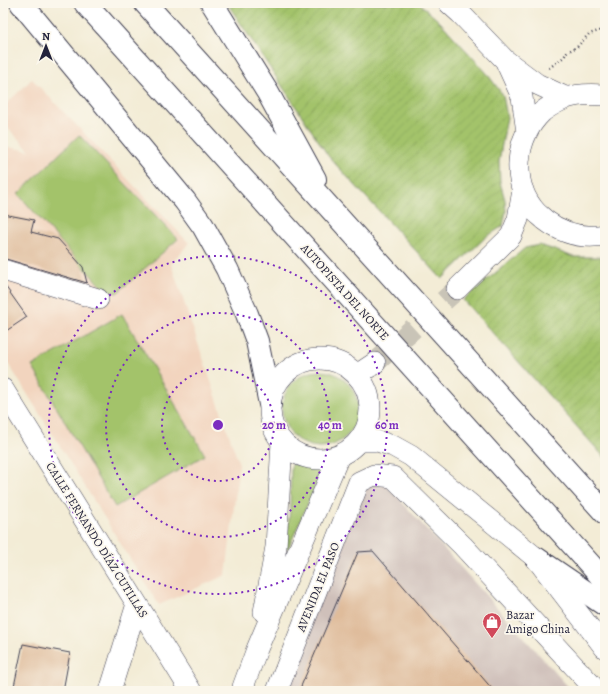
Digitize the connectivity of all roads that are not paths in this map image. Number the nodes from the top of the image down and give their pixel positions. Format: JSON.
{"nodes":[{"id":1,"x":20,"y":3,"type":"edge"},
{"id":2,"x":85,"y":3,"type":"edge"},
{"id":3,"x":145,"y":3,"type":"edge"},
{"id":4,"x":212,"y":3,"type":"edge"},
{"id":5,"x":449,"y":3,"type":"edge"},
{"id":6,"x":505,"y":60,"type":"junction"},
{"id":7,"x":605,"y":95,"type":"edge"},
{"id":8,"x":568,"y":98,"type":"junction"},
{"id":9,"x":527,"y":132,"type":"junction"},
{"id":10,"x":523,"y":190,"type":"junction"},
{"id":11,"x":332,"y":210,"type":"junction"},
{"id":12,"x":554,"y":227,"type":"junction"},
{"id":13,"x":605,"y":235,"type":"edge"},
{"id":14,"x":511,"y":236,"type":"junction"},
{"id":15,"x":3,"y":270,"type":"edge"},
{"id":16,"x":456,"y":289,"type":"tunnel mouth"},
{"id":17,"x":98,"y":299,"type":"dead end"},
{"id":18,"x":375,"y":363,"type":"tunnel mouth"},
{"id":19,"x":357,"y":375,"type":"junction"},
{"id":20,"x":3,"y":388,"type":"edge"},
{"id":21,"x":270,"y":404,"type":"junction"},
{"id":22,"x":360,"y":441,"type":"junction"},
{"id":23,"x":282,"y":442,"type":"junction"},
{"id":24,"x":339,"y":456,"type":"junction"},
{"id":25,"x":605,"y":513,"type":"edge"},
{"id":26,"x":536,"y":558,"type":"junction"},
{"id":27,"x":605,"y":581,"type":"edge"},
{"id":28,"x":137,"y":604,"type":"junction"},
{"id":29,"x":605,"y":605,"type":"edge"},
{"id":30,"x":605,"y":648,"type":"edge"},
{"id":31,"x":257,"y":649,"type":"junction"},
{"id":32,"x":110,"y":691,"type":"edge"},
{"id":33,"x":191,"y":691,"type":"edge"},
{"id":34,"x":243,"y":691,"type":"edge"},
{"id":35,"x":277,"y":691,"type":"edge"},
{"id":36,"x":597,"y":691,"type":"edge"}],
"edges":[{"from":1,"to":21,"type":"highway"},
{"from":2,"to":27,"type":"highway","name":"AUTOPISTA DEL NORTE"},
{"from":3,"to":11,"type":"highway"},
{"from":4,"to":11,"type":"highway"},
{"from":5,"to":6,"type":"street"},
{"from":6,"to":8,"type":"street"},
{"from":6,"to":9,"type":"street"},
{"from":7,"to":8,"type":"street"},
{"from":8,"to":9,"type":"street"},
{"from":9,"to":10,"type":"street"},
{"from":10,"to":12,"type":"street"},
{"from":10,"to":14,"type":"street"},
{"from":11,"to":25,"type":"highway"},
{"from":12,"to":13,"type":"street"},
{"from":12,"to":14,"type":"street"},
{"from":14,"to":16,"type":"street"},
{"from":15,"to":17,"type":"street"},
{"from":18,"to":19,"type":"street"},
{"from":19,"to":21,"type":"street"},
{"from":19,"to":22,"type":"street"},
{"from":20,"to":28,"type":"street","name":"CALLE FERNANDO DÍAZ CUTILLAS"},
{"from":21,"to":23,"type":"street"},
{"from":22,"to":24,"type":"street"},
{"from":22,"to":26,"type":"street"},
{"from":23,"to":24,"type":"street"},
{"from":23,"to":31,"type":"street"},
{"from":24,"to":31,"type":"street"},
{"from":26,"to":29,"type":"highway"},
{"from":26,"to":30,"type":"street"},
{"from":28,"to":32,"type":"street"},
{"from":28,"to":33,"type":"street","name":"CALLE FERNANDO DÍAZ CUTILLAS"},
{"from":31,"to":34,"type":"street"},
{"from":35,"to":36,"type":"street","name":"AVENIDA EL PASO"}]}
